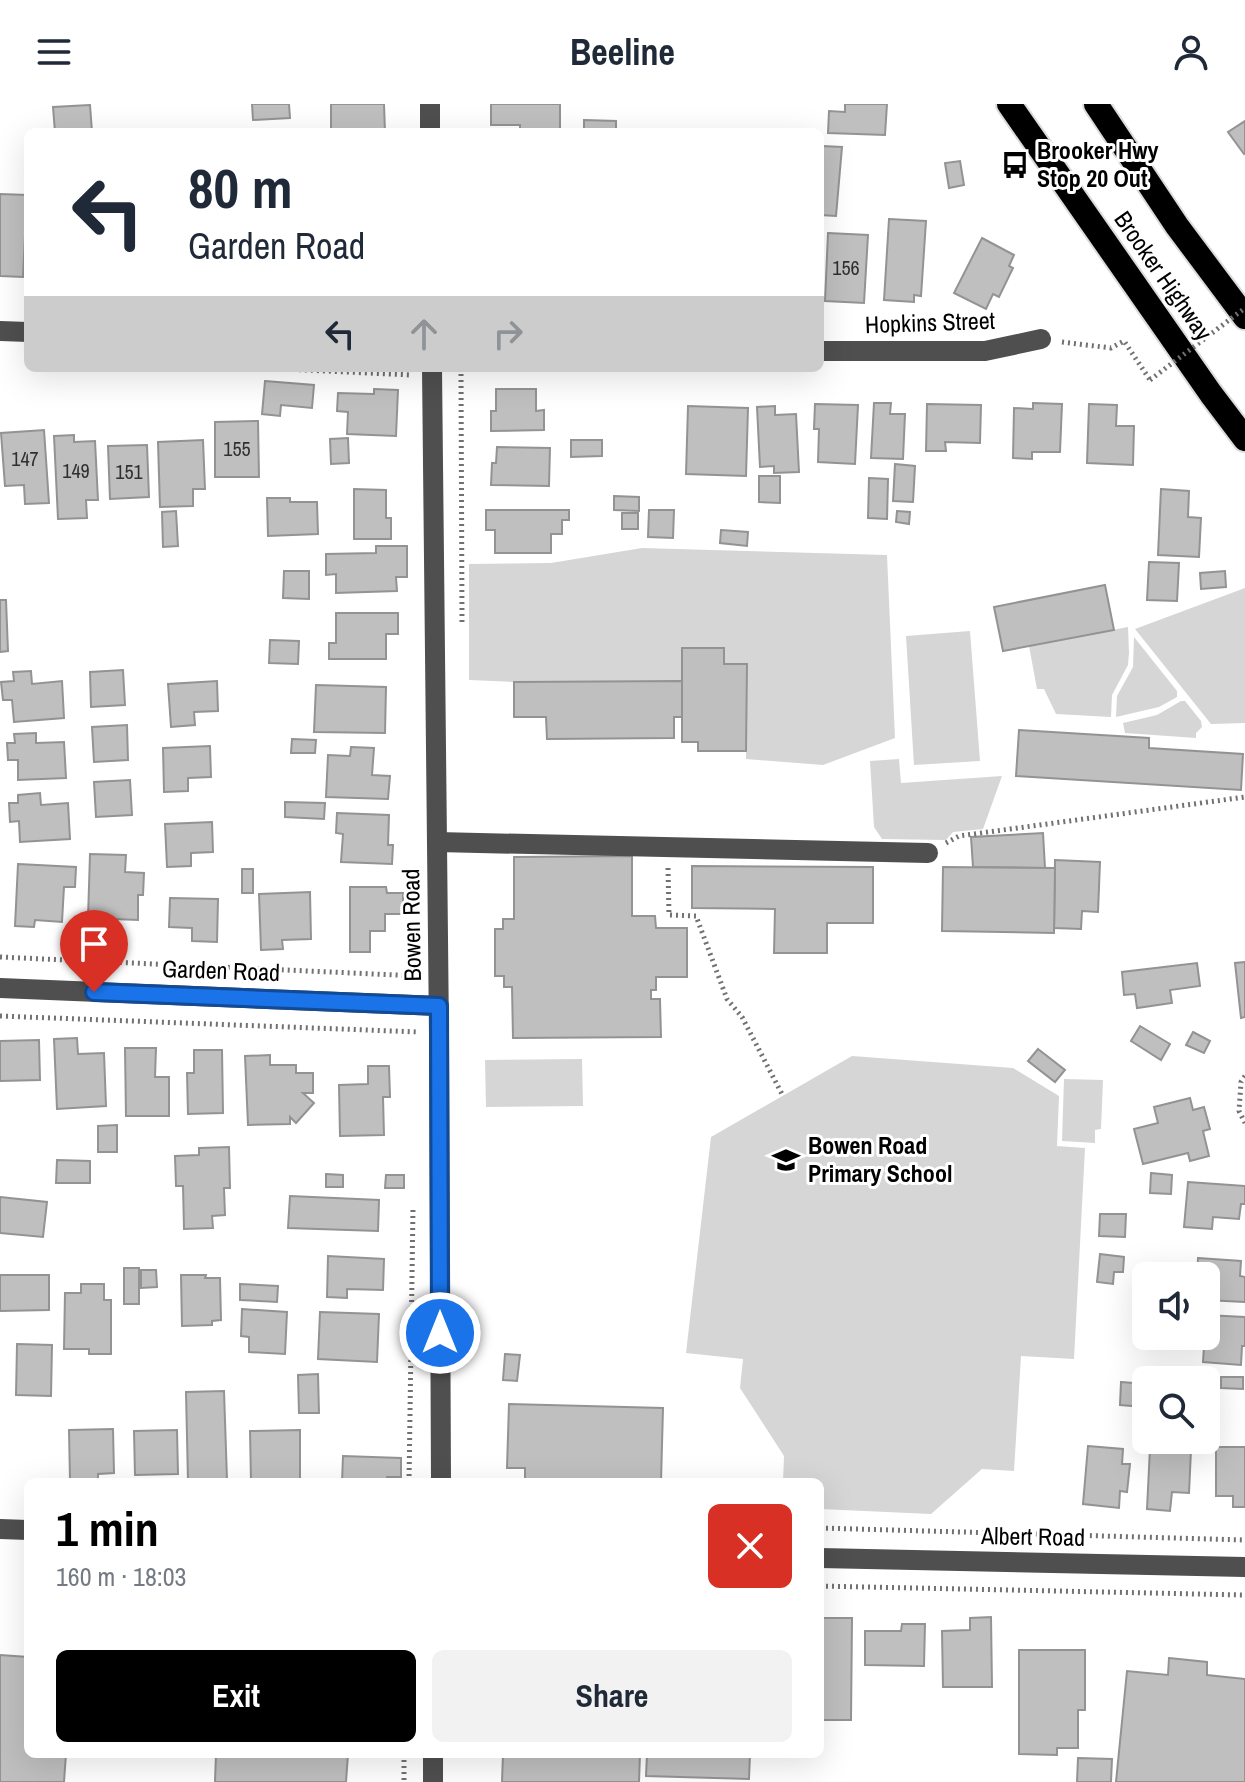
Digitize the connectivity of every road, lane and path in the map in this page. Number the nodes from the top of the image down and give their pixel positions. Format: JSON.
{"nodes":[{"id":1,"x":430,"y":104,"type":"edge"},
{"id":2,"x":1009,"y":104,"type":"edge"},
{"id":3,"x":1096,"y":104,"type":"edge"},
{"id":4,"x":430,"y":128,"type":"edge"},
{"id":5,"x":1245,"y":308,"type":"edge"},
{"id":6,"x":1245,"y":317,"type":"edge"},
{"id":7,"x":0,"y":331,"type":"edge"},
{"id":8,"x":24,"y":332,"type":"edge"},
{"id":9,"x":1041,"y":339,"type":"joint"},
{"id":10,"x":824,"y":351,"type":"edge"},
{"id":11,"x":432,"y":372,"type":"edge"},
{"id":12,"x":1245,"y":439,"type":"edge"},
{"id":13,"x":1245,"y":797,"type":"edge"},
{"id":14,"x":437,"y":842,"type":"junction"},
{"id":15,"x":667,"y":847,"type":"junction"},
{"id":16,"x":928,"y":853,"type":"joint"},
{"id":17,"x":0,"y":957,"type":"edge"},
{"id":18,"x":439,"y":977,"type":"junction"},
{"id":19,"x":0,"y":988,"type":"edge"},
{"id":20,"x":416,"y":1005,"type":"junction"},
{"id":21,"x":439,"y":1006,"type":"junction"},
{"id":22,"x":0,"y":1016,"type":"edge"},
{"id":23,"x":416,"y":1032,"type":"junction"},
{"id":24,"x":439,"y":1034,"type":"junction"},
{"id":25,"x":1245,"y":1076,"type":"edge"},
{"id":26,"x":783,"y":1096,"type":"dead end"},
{"id":27,"x":1245,"y":1123,"type":"edge"},
{"id":28,"x":413,"y":1203,"type":"dead end"},
{"id":29,"x":409,"y":1478,"type":"edge"},
{"id":30,"x":441,"y":1478,"type":"edge"},
{"id":31,"x":824,"y":1528,"type":"edge"},
{"id":32,"x":0,"y":1529,"type":"edge"},
{"id":33,"x":24,"y":1530,"type":"edge"},
{"id":34,"x":1245,"y":1540,"type":"edge"},
{"id":35,"x":824,"y":1558,"type":"edge"},
{"id":36,"x":1245,"y":1567,"type":"edge"},
{"id":37,"x":824,"y":1586,"type":"edge"},
{"id":38,"x":1245,"y":1595,"type":"edge"},
{"id":39,"x":404,"y":1758,"type":"edge"},
{"id":40,"x":433,"y":1758,"type":"edge"},
{"id":41,"x":404,"y":1782,"type":"edge"},
{"id":42,"x":433,"y":1782,"type":"edge"}],
"edges":[{"from":1,"to":4,"type":"street"},
{"from":2,"to":12,"type":"highway","name":"Brooker Highway"},
{"from":3,"to":6,"type":"highway","name":"Brooker Highway"},
{"from":5,"to":9,"type":"path","bridge":true},
{"from":7,"to":8,"type":"street"},
{"from":9,"to":10,"type":"street","name":"Hopkins Street"},
{"from":11,"to":14,"type":"street","name":"Bowen Road"},
{"from":13,"to":16,"type":"path"},
{"from":14,"to":15,"type":"street"},
{"from":14,"to":18,"type":"street","name":"Bowen Road"},
{"from":15,"to":16,"type":"street"},
{"from":15,"to":26,"type":"path"},
{"from":17,"to":18,"type":"path"},
{"from":18,"to":21,"type":"street","name":"Bowen Road"},
{"from":19,"to":20,"type":"street","name":"Garden Road"},
{"from":20,"to":21,"type":"street","name":"Garden Road"},
{"from":20,"to":23,"type":"path"},
{"from":21,"to":24,"type":"street","name":"Bowen Road"},
{"from":22,"to":23,"type":"path"},
{"from":23,"to":24,"type":"path"},
{"from":24,"to":30,"type":"street","name":"Bowen Road"},
{"from":25,"to":27,"type":"path"},
{"from":28,"to":29,"type":"path"},
{"from":31,"to":34,"type":"path"},
{"from":32,"to":33,"type":"street"},
{"from":35,"to":36,"type":"street","name":"Albert Road"},
{"from":37,"to":38,"type":"path"},
{"from":39,"to":41,"type":"path"},
{"from":40,"to":42,"type":"street"}]}
